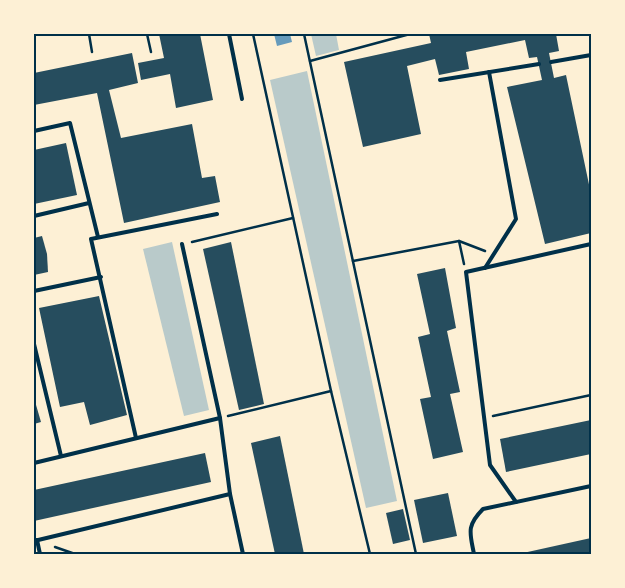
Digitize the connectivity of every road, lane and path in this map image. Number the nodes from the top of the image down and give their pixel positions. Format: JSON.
{"nodes":[{"id":1,"x":89,"y":34,"type":"edge"},
{"id":2,"x":147,"y":34,"type":"edge"},
{"id":3,"x":229,"y":34,"type":"edge"},
{"id":4,"x":253,"y":34,"type":"edge"},
{"id":5,"x":304,"y":34,"type":"edge"},
{"id":6,"x":410,"y":34,"type":"edge"},
{"id":7,"x":92,"y":52,"type":"dead end"},
{"id":8,"x":151,"y":52,"type":"dead end"},
{"id":9,"x":591,"y":55,"type":"edge"},
{"id":10,"x":310,"y":61,"type":"junction"},
{"id":11,"x":550,"y":62,"type":"dead end"},
{"id":12,"x":538,"y":64,"type":"dead end"},
{"id":13,"x":490,"y":72,"type":"junction"},
{"id":14,"x":440,"y":80,"type":"dead end"},
{"id":15,"x":242,"y":99,"type":"dead end"},
{"id":16,"x":34,"y":131,"type":"edge"},
{"id":17,"x":89,"y":203,"type":"junction"},
{"id":18,"x":216,"y":214,"type":"dead end"},
{"id":19,"x":34,"y":216,"type":"edge"},
{"id":20,"x":293,"y":218,"type":"junction"},
{"id":21,"x":98,"y":238,"type":"junction"},
{"id":22,"x":459,"y":241,"type":"junction"},
{"id":23,"x":182,"y":244,"type":"joint"},
{"id":24,"x":591,"y":244,"type":"edge"},
{"id":25,"x":494,"y":254,"type":"junction"},
{"id":26,"x":353,"y":261,"type":"junction"},
{"id":27,"x":485,"y":268,"type":"junction"},
{"id":28,"x":466,"y":272,"type":"junction"},
{"id":29,"x":101,"y":277,"type":"junction"},
{"id":30,"x":34,"y":291,"type":"edge"},
{"id":31,"x":34,"y":344,"type":"edge"},
{"id":32,"x":331,"y":391,"type":"junction"},
{"id":33,"x":591,"y":396,"type":"edge"},
{"id":34,"x":220,"y":418,"type":"junction"},
{"id":35,"x":484,"y":418,"type":"junction"},
{"id":36,"x":136,"y":438,"type":"junction"},
{"id":37,"x":61,"y":456,"type":"junction"},
{"id":38,"x":34,"y":463,"type":"edge"},
{"id":39,"x":591,"y":486,"type":"edge"},
{"id":40,"x":230,"y":494,"type":"junction"},
{"id":41,"x":516,"y":502,"type":"junction"},
{"id":42,"x":35,"y":540,"type":"edge"},
{"id":43,"x":40,"y":554,"type":"edge"},
{"id":44,"x":243,"y":554,"type":"edge"},
{"id":45,"x":370,"y":554,"type":"edge"},
{"id":46,"x":416,"y":554,"type":"edge"},
{"id":47,"x":474,"y":554,"type":"edge"}],
"edges":[{"from":1,"to":7,"type":"path"},
{"from":2,"to":8,"type":"path"},
{"from":3,"to":15,"type":"lane"},
{"from":4,"to":20,"type":"path"},
{"from":5,"to":10,"type":"path"},
{"from":6,"to":10,"type":"path"},
{"from":9,"to":11,"type":"lane"},
{"from":10,"to":26,"type":"path"},
{"from":12,"to":13,"type":"lane"},
{"from":13,"to":14,"type":"lane"},
{"from":13,"to":25,"type":"lane"},
{"from":16,"to":17,"type":"lane"},
{"from":17,"to":19,"type":"lane"},
{"from":17,"to":21,"type":"lane"},
{"from":18,"to":21,"type":"lane"},
{"from":20,"to":23,"type":"path"},
{"from":20,"to":32,"type":"path"},
{"from":21,"to":29,"type":"lane"},
{"from":22,"to":25,"type":"path"},
{"from":22,"to":26,"type":"path"},
{"from":22,"to":28,"type":"path"},
{"from":23,"to":34,"type":"lane"},
{"from":24,"to":27,"type":"lane"},
{"from":25,"to":27,"type":"lane"},
{"from":26,"to":46,"type":"path"},
{"from":27,"to":28,"type":"lane"},
{"from":28,"to":35,"type":"lane"},
{"from":29,"to":30,"type":"lane"},
{"from":29,"to":36,"type":"lane"},
{"from":31,"to":37,"type":"lane"},
{"from":32,"to":34,"type":"path"},
{"from":32,"to":45,"type":"path"},
{"from":33,"to":35,"type":"path"},
{"from":34,"to":36,"type":"lane"},
{"from":34,"to":40,"type":"lane"},
{"from":35,"to":41,"type":"lane"},
{"from":36,"to":37,"type":"lane"},
{"from":37,"to":38,"type":"lane"},
{"from":39,"to":41,"type":"lane"},
{"from":40,"to":42,"type":"lane"},
{"from":40,"to":44,"type":"lane"},
{"from":41,"to":47,"type":"lane"},
{"from":42,"to":43,"type":"lane"}]}
